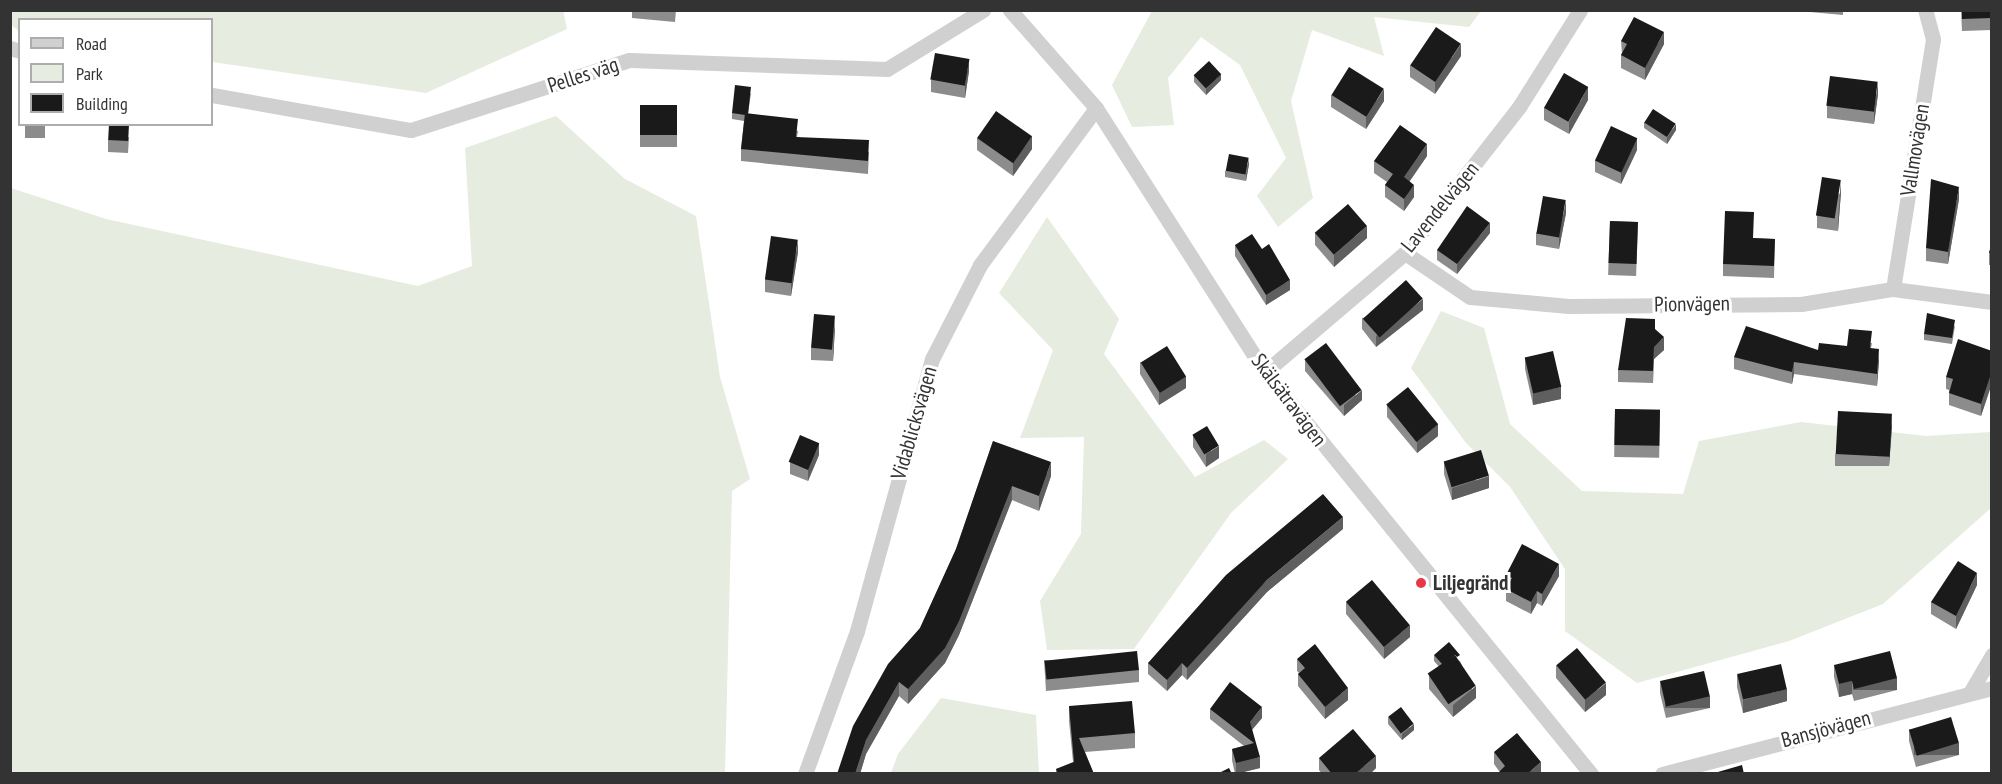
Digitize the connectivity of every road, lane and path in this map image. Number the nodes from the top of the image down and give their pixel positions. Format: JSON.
{"nodes":[{"id":1,"x":984,"y":10,"type":"edge"},
{"id":2,"x":1010,"y":10,"type":"edge"},
{"id":3,"x":1580,"y":10,"type":"edge"},
{"id":4,"x":1926,"y":10,"type":"edge"},
{"id":5,"x":213,"y":95,"type":"edge"},
{"id":6,"x":1096,"y":108,"type":"junction"},
{"id":7,"x":1405,"y":253,"type":"junction"},
{"id":8,"x":1893,"y":289,"type":"junction"},
{"id":9,"x":1992,"y":302,"type":"edge"},
{"id":10,"x":1265,"y":372,"type":"junction"},
{"id":11,"x":1992,"y":655,"type":"edge"},
{"id":12,"x":1992,"y":688,"type":"edge"},
{"id":13,"x":1971,"y":691,"type":"junction"},
{"id":14,"x":805,"y":774,"type":"edge"},
{"id":15,"x":1591,"y":774,"type":"edge"},
{"id":16,"x":1662,"y":774,"type":"edge"}],
"edges":[{"from":1,"to":5,"type":"street","name":"Pelles väg"},
{"from":2,"to":6,"type":"street","name":"Skälsätravägen"},
{"from":3,"to":7,"type":"street","name":"Lavendelvägen"},
{"from":4,"to":8,"type":"street","name":"Vallmovägen"},
{"from":6,"to":10,"type":"street","name":"Skälsätravägen"},
{"from":6,"to":14,"type":"street","name":"Vidablicksvägen"},
{"from":7,"to":8,"type":"street","name":"Pionvägen"},
{"from":7,"to":10,"type":"street","name":"Lavendelvägen"},
{"from":8,"to":9,"type":"street","name":"Pionvägen"},
{"from":10,"to":15,"type":"street","name":"Skälsätravägen"},
{"from":11,"to":13,"type":"street"},
{"from":12,"to":13,"type":"street","name":"Bansjövägen"},
{"from":13,"to":16,"type":"street","name":"Bansjövägen"}]}
